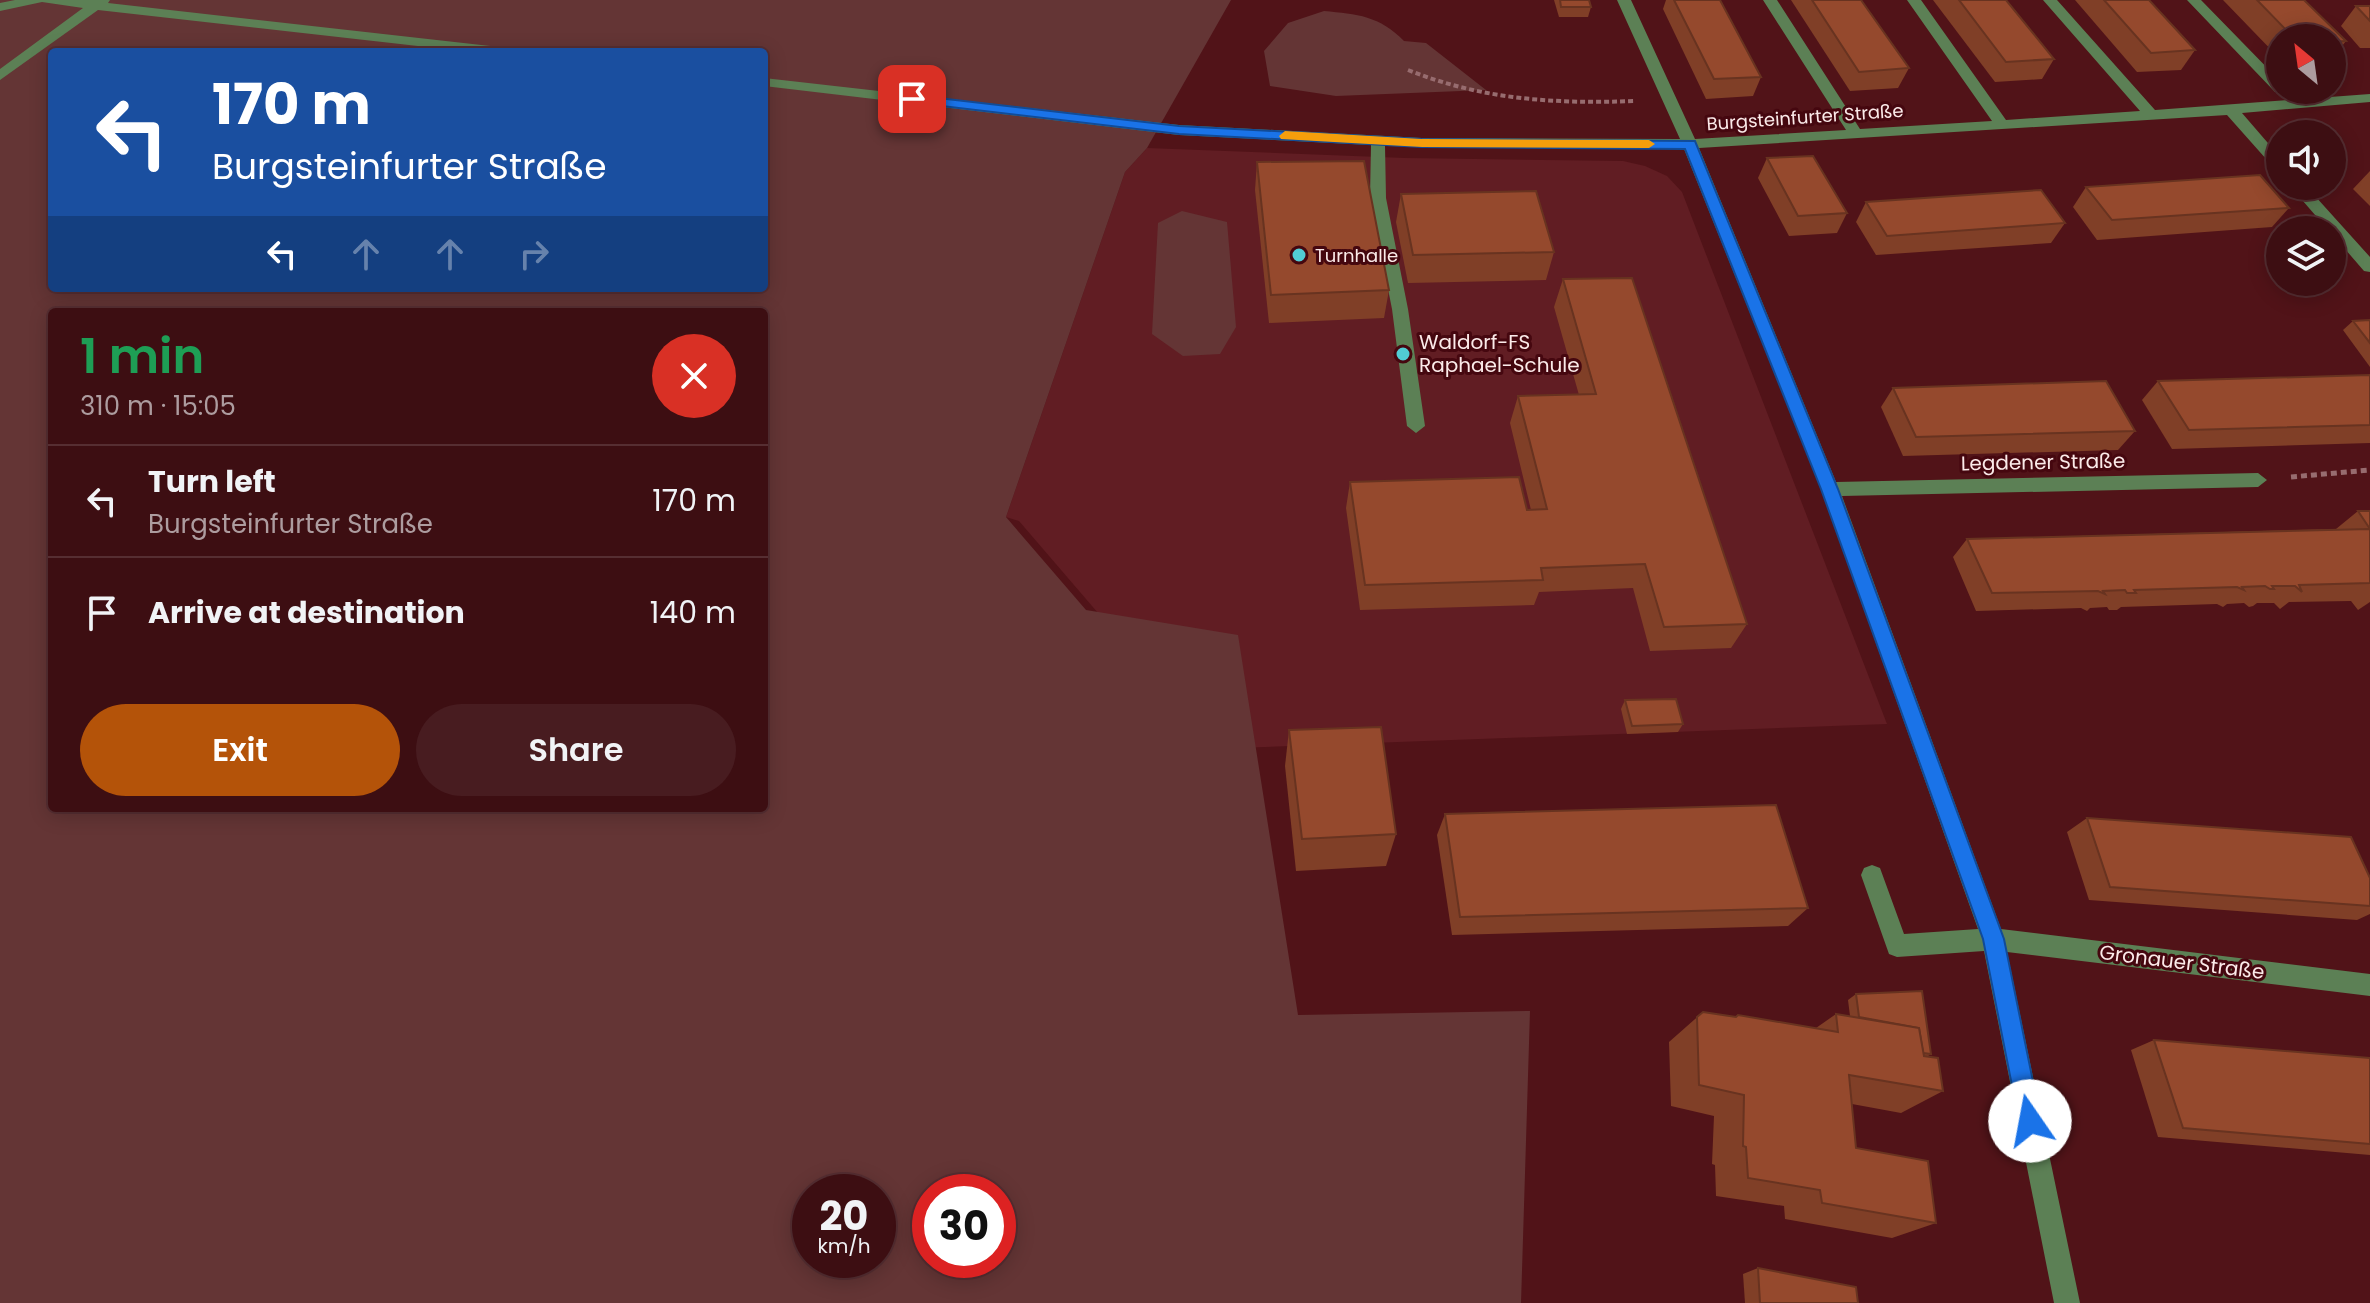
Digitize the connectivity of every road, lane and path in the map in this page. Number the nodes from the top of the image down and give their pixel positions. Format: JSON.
{"nodes":[{"id":1,"x":36,"y":0,"type":"edge"},
{"id":2,"x":47,"y":0,"type":"edge"},
{"id":3,"x":1624,"y":0,"type":"edge"},
{"id":4,"x":1770,"y":0,"type":"edge"},
{"id":5,"x":1914,"y":0,"type":"edge"},
{"id":6,"x":2050,"y":0,"type":"edge"},
{"id":7,"x":2194,"y":0,"type":"edge"},
{"id":8,"x":102,"y":2,"type":"edge"},
{"id":9,"x":0,"y":7,"type":"edge"},
{"id":10,"x":476,"y":48,"type":"edge"},
{"id":11,"x":1408,"y":70,"type":"dead end"},
{"id":12,"x":2266,"y":75,"type":"edge"},
{"id":13,"x":0,"y":76,"type":"edge"},
{"id":14,"x":768,"y":82,"type":"edge"},
{"id":15,"x":2370,"y":98,"type":"edge"},
{"id":16,"x":1669,"y":100,"type":"junction"},
{"id":17,"x":2346,"y":100,"type":"edge"},
{"id":18,"x":2294,"y":104,"type":"edge"},
{"id":19,"x":2231,"y":110,"type":"junction"},
{"id":20,"x":2151,"y":115,"type":"junction"},
{"id":21,"x":2001,"y":123,"type":"junction"},
{"id":22,"x":1856,"y":134,"type":"junction"},
{"id":23,"x":1378,"y":141,"type":"junction"},
{"id":24,"x":1690,"y":144,"type":"junction"},
{"id":25,"x":2266,"y":150,"type":"edge"},
{"id":26,"x":2310,"y":200,"type":"edge"},
{"id":27,"x":2370,"y":267,"type":"edge"},
{"id":28,"x":1416,"y":426,"type":"dead end"},
{"id":29,"x":2370,"y":470,"type":"edge"},
{"id":30,"x":2258,"y":480,"type":"joint"},
{"id":31,"x":1830,"y":489,"type":"junction"},
{"id":32,"x":1872,"y":875,"type":"dead end"},
{"id":33,"x":1993,"y":939,"type":"junction"},
{"id":34,"x":2370,"y":985,"type":"edge"},
{"id":35,"x":2067,"y":1303,"type":"edge"}],
"edges":[{"from":1,"to":9,"type":"street"},
{"from":2,"to":8,"type":"street"},
{"from":3,"to":16,"type":"street"},
{"from":4,"to":22,"type":"street"},
{"from":5,"to":21,"type":"street"},
{"from":6,"to":20,"type":"street"},
{"from":7,"to":12,"type":"street"},
{"from":8,"to":10,"type":"street"},
{"from":8,"to":13,"type":"street"},
{"from":11,"to":16,"type":"path"},
{"from":14,"to":23,"type":"street","name":"Burgsteinfurter Straße"},
{"from":15,"to":17,"type":"street","name":"Burgsteinfurter Straße"},
{"from":16,"to":24,"type":"street"},
{"from":18,"to":19,"type":"street","name":"Burgsteinfurter Straße"},
{"from":19,"to":20,"type":"street","name":"Burgsteinfurter Straße"},
{"from":19,"to":25,"type":"street"},
{"from":20,"to":21,"type":"street","name":"Burgsteinfurter Straße"},
{"from":21,"to":22,"type":"street","name":"Burgsteinfurter Straße"},
{"from":22,"to":24,"type":"street","name":"Burgsteinfurter Straße"},
{"from":23,"to":24,"type":"street","name":"Burgsteinfurter Straße"},
{"from":23,"to":28,"type":"street"},
{"from":24,"to":31,"type":"street"},
{"from":26,"to":27,"type":"street"},
{"from":29,"to":30,"type":"path"},
{"from":30,"to":31,"type":"street","name":"Legdener Straße"},
{"from":31,"to":33,"type":"street"},
{"from":32,"to":33,"type":"street","name":"Gronauer Straße"},
{"from":33,"to":34,"type":"street","name":"Gronauer Straße"},
{"from":33,"to":35,"type":"street"}]}
